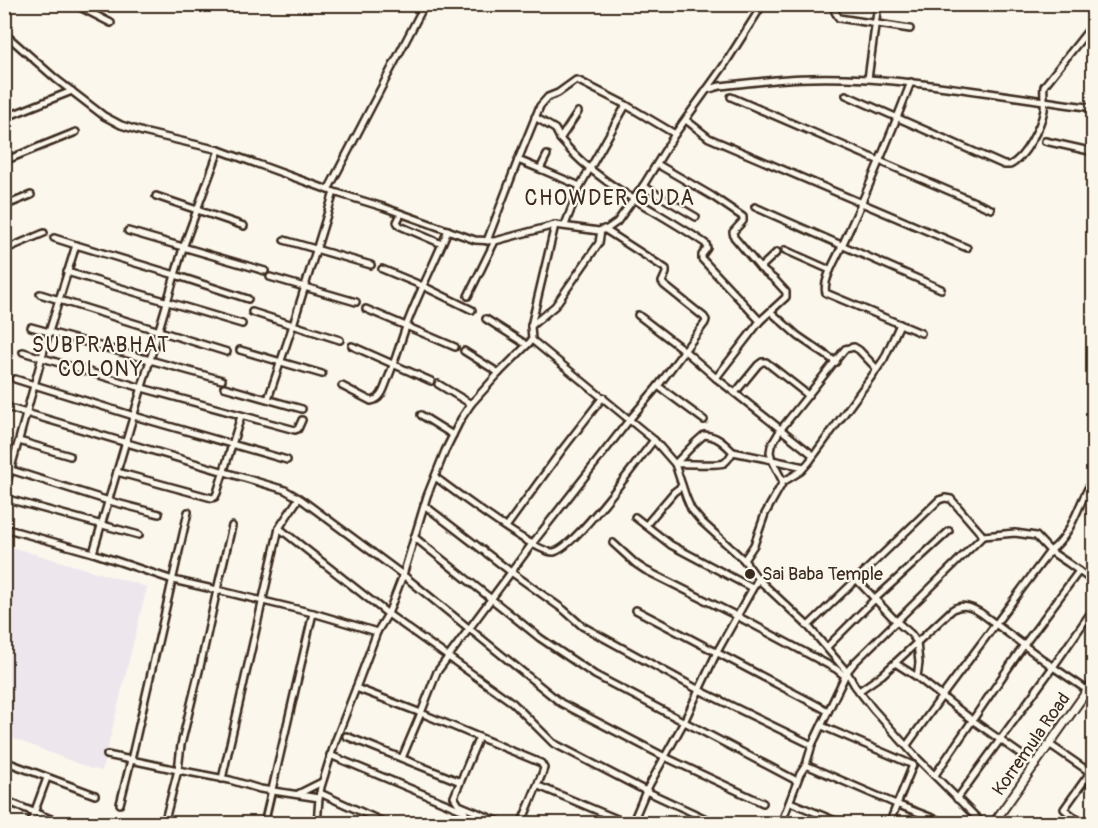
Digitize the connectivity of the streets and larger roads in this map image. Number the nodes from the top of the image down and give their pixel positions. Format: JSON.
{"nodes":[{"id":1,"x":74,"y":4,"type":"edge"},
{"id":2,"x":425,"y":4,"type":"edge"},
{"id":3,"x":763,"y":4,"type":"edge"},
{"id":4,"x":836,"y":4,"type":"edge"},
{"id":5,"x":878,"y":4,"type":"edge"},
{"id":6,"x":111,"y":23,"type":"dead end"},
{"id":7,"x":1094,"y":23,"type":"edge"},
{"id":8,"x":875,"y":24,"type":"junction"},
{"id":9,"x":910,"y":29,"type":"dead end"},
{"id":10,"x":4,"y":33,"type":"edge"},
{"id":11,"x":868,"y":79,"type":"junction"},
{"id":12,"x":911,"y":82,"type":"junction"},
{"id":13,"x":706,"y":90,"type":"junction"},
{"id":14,"x":72,"y":91,"type":"junction"},
{"id":15,"x":846,"y":95,"type":"dead end"},
{"id":16,"x":731,"y":97,"type":"dead end"},
{"id":17,"x":1044,"y":102,"type":"junction"},
{"id":18,"x":626,"y":105,"type":"junction"},
{"id":19,"x":1094,"y":108,"type":"edge"},
{"id":20,"x":578,"y":112,"type":"dead end"},
{"id":21,"x":535,"y":117,"type":"junction"},
{"id":22,"x":897,"y":117,"type":"junction"},
{"id":23,"x":4,"y":118,"type":"edge"},
{"id":24,"x":686,"y":120,"type":"junction"},
{"id":25,"x":76,"y":132,"type":"dead end"},
{"id":26,"x":675,"y":134,"type":"junction"},
{"id":27,"x":560,"y":139,"type":"junction"},
{"id":28,"x":1045,"y":141,"type":"dead end"},
{"id":29,"x":219,"y":150,"type":"junction"},
{"id":30,"x":1094,"y":152,"type":"edge"},
{"id":31,"x":547,"y":154,"type":"dead end"},
{"id":32,"x":518,"y":160,"type":"junction"},
{"id":33,"x":879,"y":160,"type":"junction"},
{"id":34,"x":4,"y":161,"type":"edge"},
{"id":35,"x":657,"y":164,"type":"junction"},
{"id":36,"x":540,"y":169,"type":"junction"},
{"id":37,"x":590,"y":170,"type":"junction"},
{"id":38,"x":580,"y":186,"type":"junction"},
{"id":39,"x":643,"y":186,"type":"junction"},
{"id":40,"x":331,"y":191,"type":"junction"},
{"id":41,"x":31,"y":195,"type":"dead end"},
{"id":42,"x":156,"y":196,"type":"dead end"},
{"id":43,"x":634,"y":199,"type":"junction"},
{"id":44,"x":862,"y":204,"type":"junction"},
{"id":45,"x":4,"y":206,"type":"edge"},
{"id":46,"x":756,"y":207,"type":"dead end"},
{"id":47,"x":196,"y":209,"type":"junction"},
{"id":48,"x":991,"y":209,"type":"dead end"},
{"id":49,"x":401,"y":214,"type":"junction"},
{"id":50,"x":696,"y":217,"type":"dead end"},
{"id":51,"x":244,"y":225,"type":"dead end"},
{"id":52,"x":555,"y":225,"type":"junction"},
{"id":53,"x":565,"y":225,"type":"junction"},
{"id":54,"x":603,"y":230,"type":"junction"},
{"id":55,"x":128,"y":231,"type":"dead end"},
{"id":56,"x":448,"y":231,"type":"junction"},
{"id":57,"x":44,"y":233,"type":"dead end"},
{"id":58,"x":54,"y":238,"type":"dead end"},
{"id":59,"x":284,"y":240,"type":"dead end"},
{"id":60,"x":487,"y":241,"type":"junction"},
{"id":61,"x":495,"y":241,"type":"junction"},
{"id":62,"x":442,"y":244,"type":"junction"},
{"id":63,"x":76,"y":245,"type":"junction"},
{"id":64,"x":842,"y":246,"type":"junction"},
{"id":65,"x":183,"y":248,"type":"junction"},
{"id":66,"x":967,"y":248,"type":"dead end"},
{"id":67,"x":316,"y":249,"type":"junction"},
{"id":68,"x":4,"y":250,"type":"edge"},
{"id":69,"x":785,"y":250,"type":"dead end"},
{"id":70,"x":777,"y":252,"type":"dead end"},
{"id":71,"x":371,"y":266,"type":"dead end"},
{"id":72,"x":760,"y":268,"type":"junction"},
{"id":73,"x":382,"y":269,"type":"dead end"},
{"id":74,"x":265,"y":270,"type":"dead end"},
{"id":75,"x":830,"y":270,"type":"junction"},
{"id":76,"x":67,"y":272,"type":"junction"},
{"id":77,"x":175,"y":275,"type":"junction"},
{"id":78,"x":270,"y":277,"type":"dead end"},
{"id":79,"x":423,"y":286,"type":"junction"},
{"id":80,"x":304,"y":287,"type":"junction"},
{"id":81,"x":941,"y":290,"type":"dead end"},
{"id":82,"x":40,"y":294,"type":"dead end"},
{"id":83,"x":468,"y":296,"type":"dead end"},
{"id":84,"x":248,"y":299,"type":"dead end"},
{"id":85,"x":58,"y":300,"type":"junction"},
{"id":86,"x":167,"y":302,"type":"junction"},
{"id":87,"x":356,"y":302,"type":"dead end"},
{"id":88,"x":366,"y":309,"type":"dead end"},
{"id":89,"x":472,"y":310,"type":"dead end"},
{"id":90,"x":252,"y":312,"type":"dead end"},
{"id":91,"x":771,"y":312,"type":"junction"},
{"id":92,"x":638,"y":315,"type":"dead end"},
{"id":93,"x":486,"y":319,"type":"dead end"},
{"id":94,"x":760,"y":321,"type":"junction"},
{"id":95,"x":242,"y":324,"type":"dead end"},
{"id":96,"x":900,"y":324,"type":"junction"},
{"id":97,"x":293,"y":325,"type":"junction"},
{"id":98,"x":406,"y":325,"type":"junction"},
{"id":99,"x":531,"y":326,"type":"junction"},
{"id":100,"x":31,"y":327,"type":"dead end"},
{"id":101,"x":158,"y":330,"type":"junction"},
{"id":102,"x":49,"y":332,"type":"junction"},
{"id":103,"x":921,"y":333,"type":"dead end"},
{"id":104,"x":340,"y":340,"type":"dead end"},
{"id":105,"x":532,"y":340,"type":"junction"},
{"id":106,"x":527,"y":345,"type":"junction"},
{"id":107,"x":352,"y":346,"type":"dead end"},
{"id":108,"x":455,"y":347,"type":"dead end"},
{"id":109,"x":240,"y":350,"type":"dead end"},
{"id":110,"x":464,"y":351,"type":"dead end"},
{"id":111,"x":685,"y":351,"type":"junction"},
{"id":112,"x":23,"y":352,"type":"dead end"},
{"id":113,"x":227,"y":352,"type":"dead end"},
{"id":114,"x":42,"y":357,"type":"junction"},
{"id":115,"x":149,"y":360,"type":"junction"},
{"id":116,"x":280,"y":362,"type":"junction"},
{"id":117,"x":836,"y":362,"type":"junction"},
{"id":118,"x":394,"y":364,"type":"junction"},
{"id":119,"x":877,"y":369,"type":"junction"},
{"id":120,"x":499,"y":373,"type":"junction"},
{"id":121,"x":322,"y":374,"type":"dead end"},
{"id":122,"x":716,"y":378,"type":"junction"},
{"id":123,"x":15,"y":379,"type":"dead end"},
{"id":124,"x":222,"y":380,"type":"dead end"},
{"id":125,"x":431,"y":381,"type":"dead end"},
{"id":126,"x":438,"y":384,"type":"dead end"},
{"id":127,"x":35,"y":385,"type":"junction"},
{"id":128,"x":342,"y":386,"type":"dead end"},
{"id":129,"x":658,"y":386,"type":"junction"},
{"id":130,"x":225,"y":387,"type":"dead end"},
{"id":131,"x":142,"y":388,"type":"junction"},
{"id":132,"x":735,"y":393,"type":"junction"},
{"id":133,"x":808,"y":395,"type":"junction"},
{"id":134,"x":603,"y":397,"type":"junction"},
{"id":135,"x":268,"y":399,"type":"junction"},
{"id":136,"x":471,"y":404,"type":"junction"},
{"id":137,"x":6,"y":407,"type":"dead end"},
{"id":138,"x":302,"y":409,"type":"dead end"},
{"id":139,"x":27,"y":413,"type":"junction"},
{"id":140,"x":421,"y":415,"type":"dead end"},
{"id":141,"x":134,"y":416,"type":"junction"},
{"id":142,"x":241,"y":416,"type":"junction"},
{"id":143,"x":630,"y":419,"type":"junction"},
{"id":144,"x":302,"y":420,"type":"dead end"},
{"id":145,"x":704,"y":420,"type":"dead end"},
{"id":146,"x":781,"y":429,"type":"junction"},
{"id":147,"x":453,"y":435,"type":"junction"},
{"id":148,"x":654,"y":440,"type":"junction"},
{"id":149,"x":19,"y":441,"type":"junction"},
{"id":150,"x":126,"y":444,"type":"junction"},
{"id":151,"x":232,"y":444,"type":"junction"},
{"id":152,"x":733,"y":452,"type":"junction"},
{"id":153,"x":813,"y":455,"type":"junction"},
{"id":154,"x":70,"y":456,"type":"dead end"},
{"id":155,"x":287,"y":460,"type":"dead end"},
{"id":156,"x":772,"y":460,"type":"junction"},
{"id":157,"x":675,"y":464,"type":"junction"},
{"id":158,"x":804,"y":467,"type":"junction"},
{"id":159,"x":11,"y":470,"type":"junction"},
{"id":160,"x":224,"y":471,"type":"junction"},
{"id":161,"x":117,"y":472,"type":"junction"},
{"id":162,"x":435,"y":477,"type":"junction"},
{"id":163,"x":1094,"y":478,"type":"edge"},
{"id":164,"x":783,"y":482,"type":"junction"},
{"id":165,"x":682,"y":486,"type":"junction"},
{"id":166,"x":4,"y":493,"type":"edge"},
{"id":167,"x":4,"y":498,"type":"edge"},
{"id":168,"x":299,"y":498,"type":"junction"},
{"id":169,"x":108,"y":501,"type":"junction"},
{"id":170,"x":424,"y":505,"type":"junction"},
{"id":171,"x":188,"y":512,"type":"dead end"},
{"id":172,"x":159,"y":514,"type":"dead end"},
{"id":173,"x":635,"y":518,"type":"dead end"},
{"id":174,"x":101,"y":524,"type":"junction"},
{"id":175,"x":646,"y":525,"type":"junction"},
{"id":176,"x":232,"y":526,"type":"dead end"},
{"id":177,"x":506,"y":527,"type":"junction"},
{"id":178,"x":4,"y":528,"type":"edge"},
{"id":179,"x":279,"y":528,"type":"junction"},
{"id":180,"x":949,"y":531,"type":"dead end"},
{"id":181,"x":139,"y":535,"type":"dead end"},
{"id":182,"x":983,"y":536,"type":"junction"},
{"id":183,"x":414,"y":537,"type":"junction"},
{"id":184,"x":613,"y":543,"type":"dead end"},
{"id":185,"x":532,"y":544,"type":"junction"},
{"id":186,"x":1050,"y":551,"type":"junction"},
{"id":187,"x":93,"y":553,"type":"junction"},
{"id":188,"x":744,"y":560,"type":"junction"},
{"id":189,"x":511,"y":572,"type":"junction"},
{"id":190,"x":1079,"y":572,"type":"junction"},
{"id":191,"x":403,"y":575,"type":"junction"},
{"id":192,"x":758,"y":579,"type":"junction"},
{"id":193,"x":856,"y":579,"type":"junction"},
{"id":194,"x":173,"y":580,"type":"junction"},
{"id":195,"x":1094,"y":582,"type":"edge"},
{"id":196,"x":752,"y":588,"type":"junction"},
{"id":197,"x":217,"y":590,"type":"junction"},
{"id":198,"x":875,"y":599,"type":"junction"},
{"id":199,"x":491,"y":600,"type":"junction"},
{"id":200,"x":263,"y":601,"type":"junction"},
{"id":201,"x":1094,"y":608,"type":"edge"},
{"id":202,"x":636,"y":610,"type":"dead end"},
{"id":203,"x":313,"y":613,"type":"junction"},
{"id":204,"x":388,"y":614,"type":"junction"},
{"id":205,"x":737,"y":616,"type":"junction"},
{"id":206,"x":896,"y":621,"type":"junction"},
{"id":207,"x":995,"y":623,"type":"junction"},
{"id":208,"x":808,"y":626,"type":"junction"},
{"id":209,"x":469,"y":630,"type":"junction"},
{"id":210,"x":376,"y":632,"type":"junction"},
{"id":211,"x":917,"y":642,"type":"junction"},
{"id":212,"x":1024,"y":645,"type":"junction"},
{"id":213,"x":827,"y":647,"type":"junction"},
{"id":214,"x":717,"y":652,"type":"junction"},
{"id":215,"x":449,"y":657,"type":"junction"},
{"id":216,"x":895,"y":663,"type":"junction"},
{"id":217,"x":1053,"y":667,"type":"junction"},
{"id":218,"x":846,"y":674,"type":"junction"},
{"id":219,"x":917,"y":676,"type":"junction"},
{"id":220,"x":1094,"y":681,"type":"edge"},
{"id":221,"x":356,"y":688,"type":"junction"},
{"id":222,"x":699,"y":690,"type":"junction"},
{"id":223,"x":1087,"y":690,"type":"junction"},
{"id":224,"x":859,"y":691,"type":"junction"},
{"id":225,"x":942,"y":696,"type":"junction"},
{"id":226,"x":828,"y":711,"type":"junction"},
{"id":227,"x":420,"y":713,"type":"junction"},
{"id":228,"x":972,"y":720,"type":"junction"},
{"id":229,"x":684,"y":722,"type":"junction"},
{"id":230,"x":822,"y":726,"type":"junction"},
{"id":231,"x":346,"y":736,"type":"dead end"},
{"id":232,"x":479,"y":737,"type":"junction"},
{"id":233,"x":1000,"y":740,"type":"junction"},
{"id":234,"x":1050,"y":744,"type":"junction"},
{"id":235,"x":812,"y":745,"type":"junction"},
{"id":236,"x":907,"y":745,"type":"junction"},
{"id":237,"x":107,"y":754,"type":"dead end"},
{"id":238,"x":330,"y":756,"type":"junction"},
{"id":239,"x":664,"y":757,"type":"junction"},
{"id":240,"x":402,"y":758,"type":"junction"},
{"id":241,"x":917,"y":758,"type":"junction"},
{"id":242,"x":131,"y":760,"type":"junction"},
{"id":243,"x":4,"y":761,"type":"edge"},
{"id":244,"x":806,"y":765,"type":"junction"},
{"id":245,"x":913,"y":765,"type":"junction"},
{"id":246,"x":1036,"y":765,"type":"junction"},
{"id":247,"x":178,"y":770,"type":"junction"},
{"id":248,"x":1092,"y":771,"type":"edge"},
{"id":249,"x":935,"y":775,"type":"junction"},
{"id":250,"x":47,"y":778,"type":"junction"},
{"id":251,"x":222,"y":779,"type":"junction"},
{"id":252,"x":797,"y":781,"type":"junction"},
{"id":253,"x":322,"y":782,"type":"junction"},
{"id":254,"x":458,"y":782,"type":"dead end"},
{"id":255,"x":541,"y":787,"type":"dead end"},
{"id":256,"x":272,"y":791,"type":"junction"},
{"id":257,"x":646,"y":791,"type":"junction"},
{"id":258,"x":95,"y":795,"type":"dead end"},
{"id":259,"x":296,"y":795,"type":"junction"},
{"id":260,"x":320,"y":796,"type":"junction"},
{"id":261,"x":957,"y":799,"type":"junction"},
{"id":262,"x":4,"y":801,"type":"edge"},
{"id":263,"x":790,"y":802,"type":"junction"},
{"id":264,"x":763,"y":803,"type":"dead end"},
{"id":265,"x":120,"y":804,"type":"dead end"},
{"id":266,"x":896,"y":804,"type":"junction"},
{"id":267,"x":34,"y":812,"type":"junction"},
{"id":268,"x":30,"y":824,"type":"edge"},
{"id":269,"x":63,"y":824,"type":"edge"},
{"id":270,"x":164,"y":824,"type":"edge"},
{"id":271,"x":264,"y":824,"type":"edge"},
{"id":272,"x":317,"y":824,"type":"edge"},
{"id":273,"x":388,"y":824,"type":"edge"},
{"id":274,"x":463,"y":824,"type":"edge"},
{"id":275,"x":505,"y":824,"type":"edge"},
{"id":276,"x":521,"y":824,"type":"edge"},
{"id":277,"x":630,"y":824,"type":"edge"},
{"id":278,"x":717,"y":824,"type":"edge"},
{"id":279,"x":781,"y":824,"type":"edge"},
{"id":280,"x":843,"y":824,"type":"edge"},
{"id":281,"x":889,"y":824,"type":"edge"},
{"id":282,"x":948,"y":824,"type":"edge"},
{"id":283,"x":983,"y":824,"type":"edge"},
{"id":284,"x":993,"y":824,"type":"edge"},
{"id":285,"x":1083,"y":824,"type":"edge"}],
"edges":[{"from":1,"to":6,"type":"street"},
{"from":2,"to":40,"type":"street"},
{"from":3,"to":13,"type":"street"},
{"from":4,"to":8,"type":"street"},
{"from":5,"to":8,"type":"street"},
{"from":7,"to":17,"type":"street"},
{"from":8,"to":9,"type":"street"},
{"from":8,"to":11,"type":"street"},
{"from":10,"to":14,"type":"street"},
{"from":11,"to":12,"type":"street"},
{"from":11,"to":13,"type":"street"},
{"from":12,"to":17,"type":"street"},
{"from":12,"to":22,"type":"street"},
{"from":13,"to":24,"type":"street"},
{"from":14,"to":23,"type":"street"},
{"from":14,"to":29,"type":"street"},
{"from":15,"to":22,"type":"street"},
{"from":16,"to":33,"type":"street"},
{"from":17,"to":19,"type":"street"},
{"from":17,"to":22,"type":"street"},
{"from":18,"to":21,"type":"street"},
{"from":18,"to":26,"type":"street"},
{"from":18,"to":37,"type":"street"},
{"from":20,"to":27,"type":"street"},
{"from":21,"to":27,"type":"street"},
{"from":21,"to":32,"type":"street"},
{"from":22,"to":33,"type":"street"},
{"from":24,"to":26,"type":"street"},
{"from":24,"to":44,"type":"street"},
{"from":25,"to":34,"type":"street"},
{"from":26,"to":35,"type":"street"},
{"from":27,"to":37,"type":"street"},
{"from":28,"to":30,"type":"street"},
{"from":29,"to":40,"type":"street"},
{"from":29,"to":47,"type":"street"},
{"from":31,"to":36,"type":"street"},
{"from":32,"to":36,"type":"street"},
{"from":32,"to":60,"type":"street"},
{"from":33,"to":44,"type":"street"},
{"from":33,"to":48,"type":"street"},
{"from":35,"to":39,"type":"street"},
{"from":35,"to":72,"type":"street"},
{"from":36,"to":38,"type":"street"},
{"from":37,"to":38,"type":"street"},
{"from":37,"to":43,"type":"street"},
{"from":38,"to":53,"type":"street"},
{"from":39,"to":43,"type":"street"},
{"from":39,"to":50,"type":"street"},
{"from":40,"to":49,"type":"street"},
{"from":40,"to":67,"type":"street"},
{"from":41,"to":45,"type":"street"},
{"from":42,"to":47,"type":"street"},
{"from":43,"to":54,"type":"street"},
{"from":43,"to":94,"type":"street"},
{"from":44,"to":64,"type":"street"},
{"from":44,"to":66,"type":"street"},
{"from":46,"to":64,"type":"street"},
{"from":47,"to":51,"type":"street"},
{"from":47,"to":65,"type":"street"},
{"from":49,"to":56,"type":"street"},
{"from":49,"to":62,"type":"street"},
{"from":52,"to":53,"type":"street"},
{"from":52,"to":61,"type":"street"},
{"from":52,"to":99,"type":"street"},
{"from":53,"to":54,"type":"street"},
{"from":54,"to":99,"type":"street"},
{"from":54,"to":111,"type":"street"},
{"from":55,"to":65,"type":"street"},
{"from":56,"to":60,"type":"street"},
{"from":56,"to":62,"type":"street"},
{"from":57,"to":68,"type":"street"},
{"from":58,"to":63,"type":"street"},
{"from":59,"to":67,"type":"street"},
{"from":60,"to":61,"type":"street"},
{"from":61,"to":83,"type":"street"},
{"from":62,"to":79,"type":"street"},
{"from":63,"to":76,"type":"street"},
{"from":63,"to":77,"type":"street"},
{"from":64,"to":75,"type":"street"},
{"from":64,"to":81,"type":"street"},
{"from":65,"to":74,"type":"street"},
{"from":65,"to":77,"type":"street"},
{"from":67,"to":71,"type":"street"},
{"from":67,"to":80,"type":"street"},
{"from":69,"to":75,"type":"street"},
{"from":70,"to":72,"type":"street"},
{"from":72,"to":91,"type":"street"},
{"from":73,"to":79,"type":"street"},
{"from":75,"to":96,"type":"street"},
{"from":76,"to":85,"type":"street"},
{"from":76,"to":86,"type":"street"},
{"from":77,"to":84,"type":"street"},
{"from":77,"to":86,"type":"street"},
{"from":78,"to":80,"type":"street"},
{"from":79,"to":89,"type":"street"},
{"from":79,"to":98,"type":"street"},
{"from":80,"to":87,"type":"street"},
{"from":80,"to":97,"type":"street"},
{"from":82,"to":85,"type":"street"},
{"from":85,"to":101,"type":"street"},
{"from":85,"to":102,"type":"street"},
{"from":86,"to":95,"type":"street"},
{"from":86,"to":101,"type":"street"},
{"from":88,"to":98,"type":"street"},
{"from":90,"to":97,"type":"street"},
{"from":91,"to":94,"type":"street"},
{"from":91,"to":117,"type":"street"},
{"from":92,"to":111,"type":"street"},
{"from":93,"to":106,"type":"street"},
{"from":94,"to":122,"type":"street"},
{"from":96,"to":103,"type":"street"},
{"from":96,"to":119,"type":"street"},
{"from":97,"to":104,"type":"street"},
{"from":97,"to":116,"type":"street"},
{"from":98,"to":108,"type":"street"},
{"from":98,"to":118,"type":"street"},
{"from":99,"to":105,"type":"street"},
{"from":100,"to":102,"type":"street"},
{"from":101,"to":113,"type":"street"},
{"from":101,"to":115,"type":"street"},
{"from":102,"to":114,"type":"street"},
{"from":102,"to":115,"type":"street"},
{"from":105,"to":106,"type":"street"},
{"from":105,"to":134,"type":"street"},
{"from":106,"to":120,"type":"street"},
{"from":107,"to":118,"type":"street"},
{"from":109,"to":116,"type":"street"},
{"from":110,"to":120,"type":"street"},
{"from":111,"to":122,"type":"street"},
{"from":111,"to":129,"type":"street"},
{"from":112,"to":114,"type":"street"},
{"from":114,"to":127,"type":"street"},
{"from":114,"to":131,"type":"street"},
{"from":115,"to":124,"type":"street"},
{"from":115,"to":131,"type":"street"},
{"from":116,"to":121,"type":"street"},
{"from":116,"to":135,"type":"street"},
{"from":117,"to":119,"type":"street"},
{"from":117,"to":133,"type":"street"},
{"from":118,"to":125,"type":"street"},
{"from":118,"to":128,"type":"street"},
{"from":119,"to":153,"type":"street"},
{"from":120,"to":136,"type":"street"},
{"from":122,"to":132,"type":"street"},
{"from":123,"to":127,"type":"street"},
{"from":126,"to":136,"type":"street"},
{"from":127,"to":139,"type":"street"},
{"from":127,"to":141,"type":"street"},
{"from":129,"to":143,"type":"street"},
{"from":129,"to":145,"type":"street"},
{"from":130,"to":135,"type":"street"},
{"from":131,"to":141,"type":"street"},
{"from":131,"to":142,"type":"street"},
{"from":132,"to":133,"type":"street"},
{"from":132,"to":146,"type":"street"},
{"from":133,"to":146,"type":"street"},
{"from":134,"to":143,"type":"street"},
{"from":134,"to":177,"type":"street"},
{"from":135,"to":138,"type":"street"},
{"from":136,"to":147,"type":"street"},
{"from":137,"to":139,"type":"street"},
{"from":139,"to":149,"type":"street"},
{"from":139,"to":150,"type":"street"},
{"from":140,"to":147,"type":"street"},
{"from":141,"to":150,"type":"street"},
{"from":141,"to":151,"type":"street"},
{"from":142,"to":144,"type":"street"},
{"from":142,"to":151,"type":"street"},
{"from":143,"to":148,"type":"street"},
{"from":143,"to":185,"type":"street"},
{"from":146,"to":153,"type":"street"},
{"from":146,"to":156,"type":"street"},
{"from":147,"to":162,"type":"street"},
{"from":148,"to":157,"type":"street"},
{"from":148,"to":185,"type":"street"},
{"from":149,"to":154,"type":"street"},
{"from":149,"to":159,"type":"street"},
{"from":150,"to":160,"type":"street"},
{"from":150,"to":161,"type":"street"},
{"from":151,"to":155,"type":"street"},
{"from":151,"to":160,"type":"street"},
{"from":152,"to":156,"type":"street"},
{"from":152,"to":157,"type":"street"},
{"from":152,"to":157,"type":"street"},
{"from":153,"to":158,"type":"street"},
{"from":156,"to":158,"type":"street"},
{"from":156,"to":164,"type":"street"},
{"from":157,"to":165,"type":"street"},
{"from":158,"to":164,"type":"street"},
{"from":159,"to":166,"type":"street"},
{"from":159,"to":169,"type":"street"},
{"from":160,"to":161,"type":"street"},
{"from":160,"to":168,"type":"street"},
{"from":161,"to":169,"type":"street"},
{"from":162,"to":170,"type":"street"},
{"from":162,"to":177,"type":"street"},
{"from":163,"to":186,"type":"street"},
{"from":164,"to":188,"type":"street"},
{"from":165,"to":175,"type":"street"},
{"from":165,"to":188,"type":"street"},
{"from":167,"to":174,"type":"street"},
{"from":168,"to":179,"type":"street"},
{"from":168,"to":191,"type":"street"},
{"from":169,"to":172,"type":"street"},
{"from":169,"to":174,"type":"street"},
{"from":170,"to":183,"type":"street"},
{"from":170,"to":189,"type":"street"},
{"from":171,"to":194,"type":"street"},
{"from":173,"to":175,"type":"street"},
{"from":174,"to":181,"type":"street"},
{"from":174,"to":187,"type":"street"},
{"from":175,"to":196,"type":"street"},
{"from":176,"to":197,"type":"street"},
{"from":177,"to":185,"type":"street"},
{"from":178,"to":187,"type":"street"},
{"from":179,"to":200,"type":"street"},
{"from":179,"to":204,"type":"street"},
{"from":180,"to":198,"type":"street"},
{"from":182,"to":186,"type":"street"},
{"from":182,"to":193,"type":"street"},
{"from":182,"to":206,"type":"street"},
{"from":183,"to":191,"type":"street"},
{"from":183,"to":199,"type":"street"},
{"from":184,"to":205,"type":"street"},
{"from":185,"to":189,"type":"street"},
{"from":186,"to":190,"type":"street"},
{"from":186,"to":207,"type":"street"},
{"from":187,"to":194,"type":"street"},
{"from":188,"to":192,"type":"street"},
{"from":189,"to":199,"type":"street"},
{"from":189,"to":222,"type":"street"},
{"from":190,"to":195,"type":"street"},
{"from":190,"to":212,"type":"street"},
{"from":191,"to":204,"type":"street"},
{"from":191,"to":209,"type":"street"},
{"from":192,"to":196,"type":"street"},
{"from":192,"to":208,"type":"street"},
{"from":193,"to":198,"type":"street"},
{"from":193,"to":208,"type":"street"},
{"from":194,"to":197,"type":"street"},
{"from":194,"to":242,"type":"street"},
{"from":196,"to":205,"type":"street"},
{"from":197,"to":200,"type":"street"},
{"from":197,"to":247,"type":"street"},
{"from":198,"to":206,"type":"street"},
{"from":198,"to":213,"type":"street"},
{"from":199,"to":209,"type":"street"},
{"from":199,"to":229,"type":"street"},
{"from":200,"to":203,"type":"street"},
{"from":200,"to":251,"type":"street"},
{"from":201,"to":217,"type":"street"},
{"from":202,"to":214,"type":"street"},
{"from":203,"to":210,"type":"street"},
{"from":203,"to":256,"type":"street"},
{"from":204,"to":210,"type":"street"},
{"from":204,"to":215,"type":"street"},
{"from":205,"to":214,"type":"street"},
{"from":205,"to":218,"type":"street"},
{"from":206,"to":211,"type":"street"},
{"from":206,"to":218,"type":"street"},
{"from":207,"to":211,"type":"street"},
{"from":207,"to":212,"type":"street"},
{"from":207,"to":225,"type":"street"},
{"from":208,"to":213,"type":"street"},
{"from":209,"to":215,"type":"street"},
{"from":209,"to":239,"type":"street"},
{"from":210,"to":221,"type":"street"},
{"from":211,"to":216,"type":"street"},
{"from":211,"to":219,"type":"street"},
{"from":212,"to":217,"type":"street"},
{"from":212,"to":228,"type":"street"},
{"from":213,"to":218,"type":"street"},
{"from":214,"to":222,"type":"street"},
{"from":214,"to":226,"type":"street"},
{"from":215,"to":227,"type":"street"},
{"from":215,"to":257,"type":"street"},
{"from":216,"to":219,"type":"street"},
{"from":216,"to":224,"type":"street"},
{"from":217,"to":223,"type":"street"},
{"from":217,"to":233,"type":"street"},
{"from":218,"to":224,"type":"street"},
{"from":218,"to":226,"type":"street"},
{"from":219,"to":225,"type":"street"},
{"from":220,"to":223,"type":"street","name":"Korremula Road"},
{"from":221,"to":227,"type":"street"},
{"from":221,"to":238,"type":"street"},
{"from":222,"to":229,"type":"street"},
{"from":222,"to":235,"type":"street"},
{"from":223,"to":234,"type":"street","name":"Korremula Road"},
{"from":224,"to":236,"type":"street"},
{"from":225,"to":228,"type":"street"},
{"from":225,"to":236,"type":"street"},
{"from":226,"to":230,"type":"street"},
{"from":227,"to":232,"type":"street"},
{"from":227,"to":240,"type":"street"},
{"from":228,"to":233,"type":"street"},
{"from":228,"to":249,"type":"street"},
{"from":229,"to":239,"type":"street"},
{"from":229,"to":252,"type":"street"},
{"from":230,"to":235,"type":"street"},
{"from":230,"to":245,"type":"street"},
{"from":231,"to":240,"type":"street"},
{"from":232,"to":275,"type":"street"},
{"from":232,"to":276,"type":"street"},
{"from":233,"to":246,"type":"street"},
{"from":233,"to":261,"type":"street"},
{"from":234,"to":246,"type":"street","name":"Korremula Road"},
{"from":234,"to":248,"type":"street"},
{"from":235,"to":244,"type":"street"},
{"from":236,"to":241,"type":"street"},
{"from":237,"to":242,"type":"street"},
{"from":238,"to":253,"type":"street"},
{"from":238,"to":274,"type":"street"},
{"from":239,"to":257,"type":"street"},
{"from":239,"to":264,"type":"street"},
{"from":240,"to":254,"type":"street"},
{"from":241,"to":245,"type":"street"},
{"from":241,"to":249,"type":"street"},
{"from":242,"to":247,"type":"street"},
{"from":242,"to":265,"type":"street"},
{"from":243,"to":250,"type":"street"},
{"from":244,"to":252,"type":"street"},
{"from":244,"to":266,"type":"street"},
{"from":245,"to":266,"type":"street"},
{"from":246,"to":284,"type":"street","name":"Korremula Road"},
{"from":247,"to":251,"type":"street"},
{"from":247,"to":270,"type":"street"},
{"from":248,"to":285,"type":"street"},
{"from":249,"to":261,"type":"street"},
{"from":250,"to":258,"type":"street"},
{"from":250,"to":267,"type":"street"},
{"from":251,"to":256,"type":"street"},
{"from":252,"to":263,"type":"street"},
{"from":253,"to":259,"type":"street"},
{"from":253,"to":260,"type":"street"},
{"from":255,"to":277,"type":"street"},
{"from":256,"to":259,"type":"street"},
{"from":256,"to":271,"type":"street"},
{"from":257,"to":277,"type":"street"},
{"from":257,"to":278,"type":"street"},
{"from":259,"to":260,"type":"street"},
{"from":260,"to":272,"type":"street"},
{"from":260,"to":273,"type":"street"},
{"from":261,"to":283,"type":"street"},
{"from":262,"to":267,"type":"street"},
{"from":263,"to":279,"type":"street"},
{"from":263,"to":280,"type":"street"},
{"from":266,"to":281,"type":"street"},
{"from":266,"to":282,"type":"street"},
{"from":267,"to":268,"type":"street"},
{"from":267,"to":269,"type":"street"}]}
